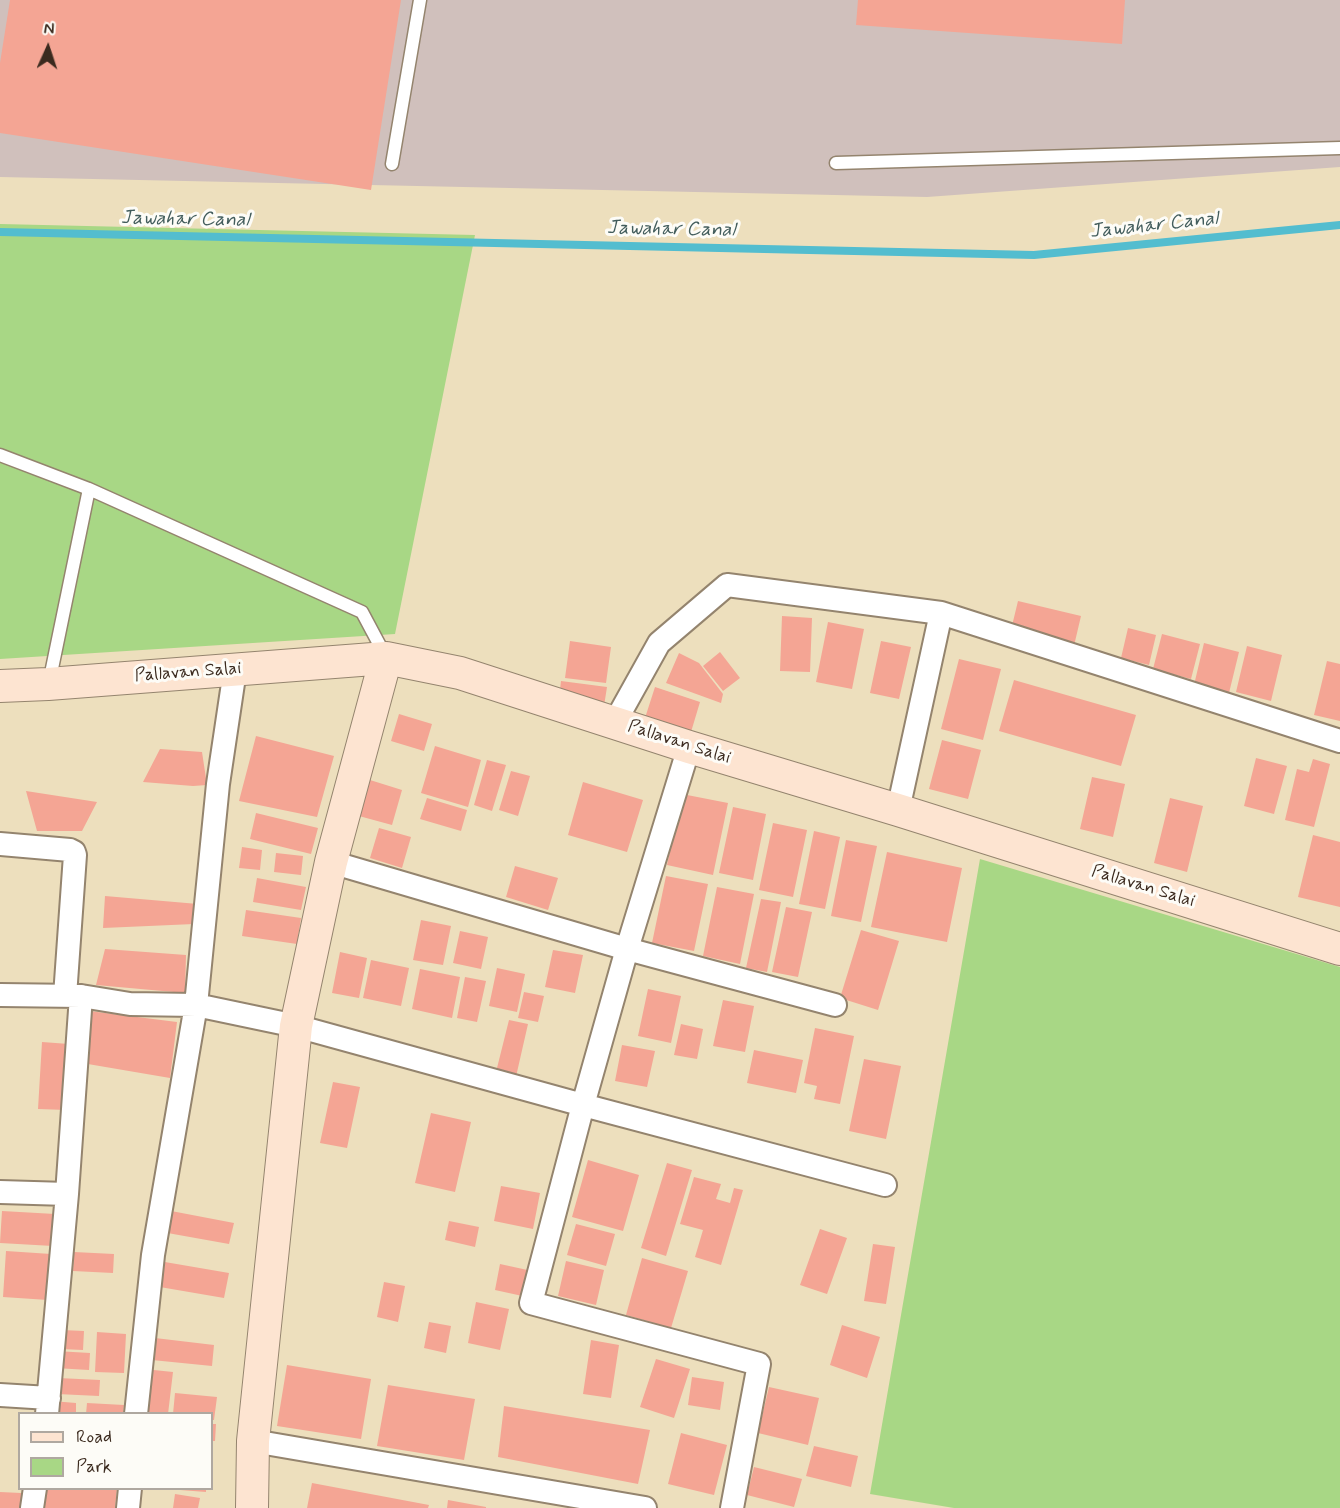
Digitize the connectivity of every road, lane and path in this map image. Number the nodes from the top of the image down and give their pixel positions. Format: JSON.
{"nodes":[{"id":1,"x":420,"y":0,"type":"edge"},
{"id":2,"x":1340,"y":148,"type":"edge"},
{"id":3,"x":836,"y":163,"type":"dead end"},
{"id":4,"x":392,"y":164,"type":"dead end"},
{"id":5,"x":0,"y":455,"type":"edge"},
{"id":6,"x":89,"y":489,"type":"junction"},
{"id":7,"x":941,"y":613,"type":"junction"},
{"id":8,"x":386,"y":658,"type":"junction"},
{"id":9,"x":235,"y":670,"type":"junction"},
{"id":10,"x":48,"y":684,"type":"junction"},
{"id":11,"x":0,"y":686,"type":"edge"},
{"id":12,"x":615,"y":722,"type":"junction"},
{"id":13,"x":1340,"y":741,"type":"edge"},
{"id":14,"x":689,"y":747,"type":"junction"},
{"id":15,"x":898,"y":810,"type":"junction"},
{"id":16,"x":0,"y":844,"type":"edge"},
{"id":17,"x":331,"y":862,"type":"junction"},
{"id":18,"x":1340,"y":948,"type":"edge"},
{"id":19,"x":627,"y":950,"type":"junction"},
{"id":20,"x":0,"y":995,"type":"edge"},
{"id":21,"x":73,"y":996,"type":"junction"},
{"id":22,"x":196,"y":1005,"type":"junction"},
{"id":23,"x":835,"y":1005,"type":"dead end"},
{"id":24,"x":296,"y":1026,"type":"junction"},
{"id":25,"x":584,"y":1105,"type":"junction"},
{"id":26,"x":885,"y":1185,"type":"dead end"},
{"id":27,"x":0,"y":1192,"type":"edge"},
{"id":28,"x":67,"y":1194,"type":"junction"},
{"id":29,"x":0,"y":1395,"type":"edge"},
{"id":30,"x":48,"y":1406,"type":"edge"},
{"id":31,"x":136,"y":1412,"type":"edge"},
{"id":32,"x":253,"y":1441,"type":"junction"},
{"id":33,"x":35,"y":1490,"type":"edge"},
{"id":34,"x":130,"y":1490,"type":"edge"},
{"id":35,"x":32,"y":1508,"type":"edge"},
{"id":36,"x":129,"y":1508,"type":"edge"},
{"id":37,"x":252,"y":1508,"type":"edge"},
{"id":38,"x":645,"y":1508,"type":"edge"},
{"id":39,"x":732,"y":1508,"type":"edge"}],
"edges":[{"from":1,"to":4,"type":"lane"},
{"from":2,"to":3,"type":"lane"},
{"from":5,"to":6,"type":"lane"},
{"from":6,"to":8,"type":"lane"},
{"from":6,"to":10,"type":"lane"},
{"from":7,"to":12,"type":"street"},
{"from":7,"to":13,"type":"street"},
{"from":7,"to":15,"type":"street"},
{"from":8,"to":9,"type":"street","name":"Pallavan Salai"},
{"from":8,"to":12,"type":"street","name":"Pallavan Salai"},
{"from":8,"to":17,"type":"street"},
{"from":9,"to":10,"type":"street","name":"Pallavan Salai"},
{"from":9,"to":22,"type":"street"},
{"from":10,"to":11,"type":"street","name":"Pallavan Salai"},
{"from":12,"to":14,"type":"street","name":"Pallavan Salai"},
{"from":14,"to":15,"type":"street","name":"Pallavan Salai"},
{"from":14,"to":19,"type":"street"},
{"from":15,"to":18,"type":"street","name":"Pallavan Salai"},
{"from":16,"to":21,"type":"street"},
{"from":17,"to":19,"type":"street"},
{"from":17,"to":24,"type":"street"},
{"from":19,"to":23,"type":"street"},
{"from":19,"to":25,"type":"street"},
{"from":20,"to":21,"type":"street"},
{"from":21,"to":22,"type":"street"},
{"from":21,"to":28,"type":"street"},
{"from":22,"to":24,"type":"street"},
{"from":22,"to":31,"type":"street"},
{"from":24,"to":25,"type":"street"},
{"from":24,"to":32,"type":"street"},
{"from":25,"to":26,"type":"street"},
{"from":25,"to":39,"type":"street"},
{"from":27,"to":28,"type":"street"},
{"from":28,"to":30,"type":"street"},
{"from":29,"to":30,"type":"street"},
{"from":32,"to":37,"type":"street"},
{"from":32,"to":38,"type":"street"},
{"from":33,"to":35,"type":"street"},
{"from":34,"to":36,"type":"street"}]}
